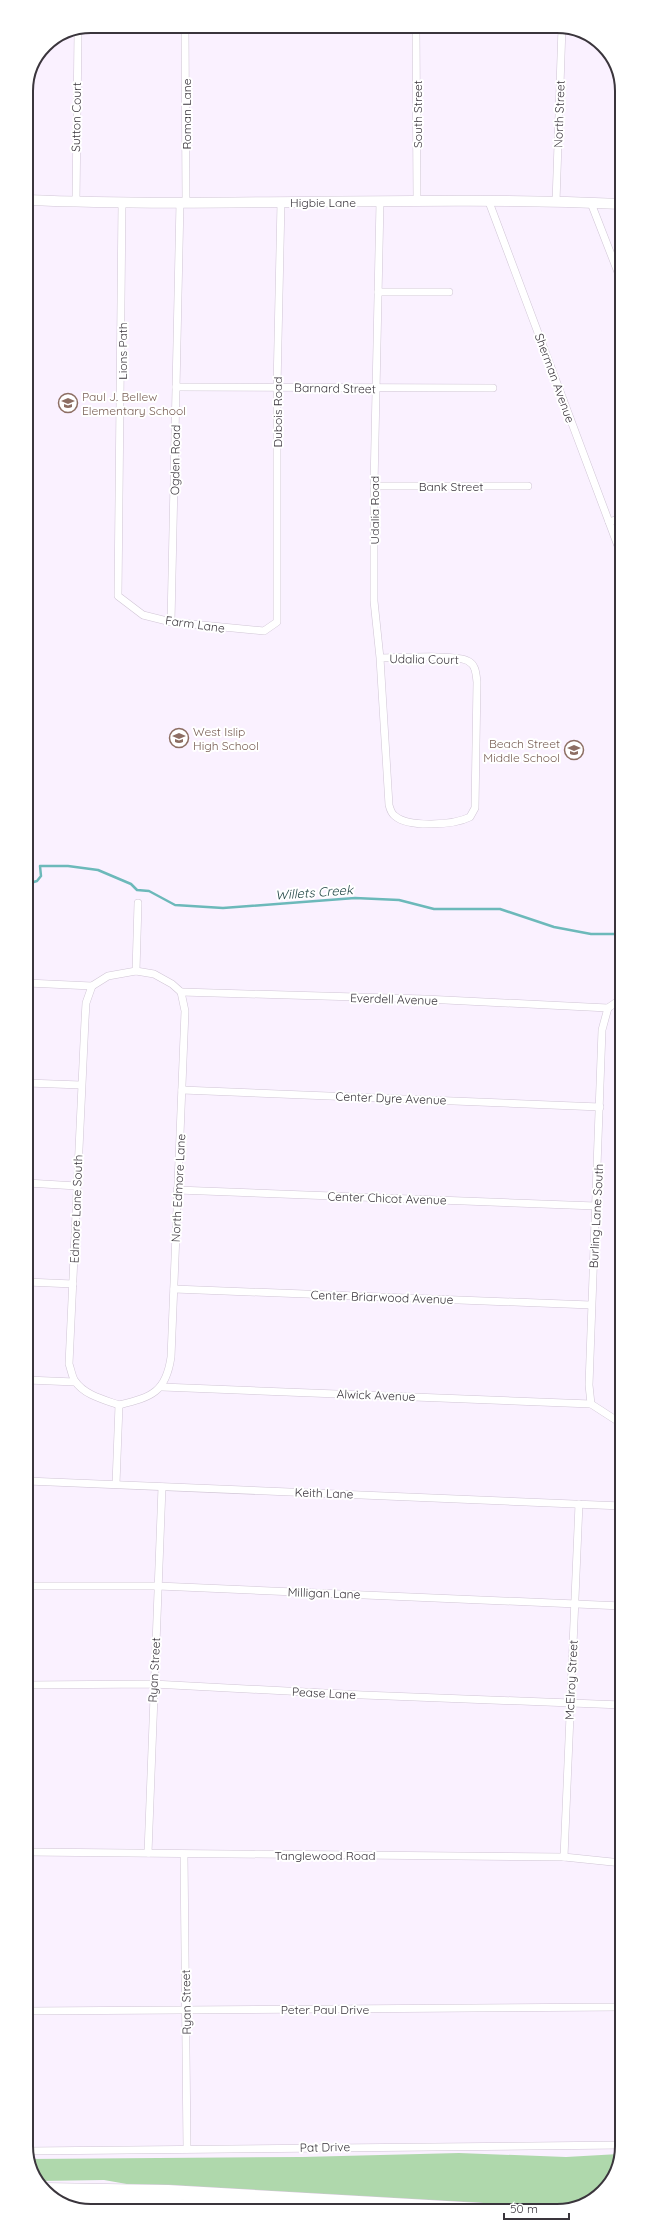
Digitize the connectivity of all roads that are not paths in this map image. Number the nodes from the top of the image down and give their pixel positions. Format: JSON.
{"nodes":[{"id":1,"x":185,"y":33,"type":"edge"},
{"id":2,"x":416,"y":33,"type":"edge"},
{"id":3,"x":562,"y":33,"type":"edge"},
{"id":4,"x":78,"y":35,"type":"edge"},
{"id":5,"x":33,"y":200,"type":"edge"},
{"id":6,"x":76,"y":202,"type":"junction"},
{"id":7,"x":183,"y":202,"type":"junction"},
{"id":8,"x":280,"y":202,"type":"junction"},
{"id":9,"x":380,"y":202,"type":"junction"},
{"id":10,"x":417,"y":202,"type":"junction"},
{"id":11,"x":489,"y":202,"type":"junction"},
{"id":12,"x":556,"y":202,"type":"junction"},
{"id":13,"x":122,"y":203,"type":"junction"},
{"id":14,"x":591,"y":203,"type":"junction"},
{"id":15,"x":615,"y":204,"type":"edge"},
{"id":16,"x":615,"y":265,"type":"edge"},
{"id":17,"x":378,"y":292,"type":"junction"},
{"id":18,"x":449,"y":292,"type":"dead end"},
{"id":19,"x":176,"y":387,"type":"junction"},
{"id":20,"x":277,"y":387,"type":"junction"},
{"id":21,"x":376,"y":388,"type":"junction"},
{"id":22,"x":493,"y":388,"type":"dead end"},
{"id":23,"x":374,"y":486,"type":"junction"},
{"id":24,"x":528,"y":486,"type":"dead end"},
{"id":25,"x":615,"y":520,"type":"edge"},
{"id":26,"x":609,"y":522,"type":"junction"},
{"id":27,"x":615,"y":538,"type":"edge"},
{"id":28,"x":118,"y":596,"type":"joint"},
{"id":29,"x":171,"y":622,"type":"junction"},
{"id":30,"x":277,"y":622,"type":"joint"},
{"id":31,"x":380,"y":658,"type":"junction"},
{"id":32,"x":394,"y":816,"type":"joint"},
{"id":33,"x":138,"y":903,"type":"dead end"},
{"id":34,"x":136,"y":971,"type":"junction"},
{"id":35,"x":33,"y":983,"type":"edge"},
{"id":36,"x":92,"y":986,"type":"junction"},
{"id":37,"x":181,"y":992,"type":"junction"},
{"id":38,"x":615,"y":1003,"type":"edge"},
{"id":39,"x":608,"y":1008,"type":"junction"},
{"id":40,"x":33,"y":1083,"type":"edge"},
{"id":41,"x":81,"y":1085,"type":"junction"},
{"id":42,"x":182,"y":1090,"type":"junction"},
{"id":43,"x":600,"y":1107,"type":"junction"},
{"id":44,"x":33,"y":1183,"type":"edge"},
{"id":45,"x":77,"y":1186,"type":"junction"},
{"id":46,"x":177,"y":1190,"type":"junction"},
{"id":47,"x":596,"y":1206,"type":"junction"},
{"id":48,"x":33,"y":1282,"type":"edge"},
{"id":49,"x":73,"y":1284,"type":"junction"},
{"id":50,"x":174,"y":1289,"type":"junction"},
{"id":51,"x":591,"y":1305,"type":"junction"},
{"id":52,"x":33,"y":1380,"type":"edge"},
{"id":53,"x":76,"y":1382,"type":"junction"},
{"id":54,"x":162,"y":1386,"type":"junction"},
{"id":55,"x":591,"y":1404,"type":"junction"},
{"id":56,"x":119,"y":1405,"type":"junction"},
{"id":57,"x":615,"y":1419,"type":"edge"},
{"id":58,"x":33,"y":1481,"type":"edge"},
{"id":59,"x":116,"y":1484,"type":"junction"},
{"id":60,"x":162,"y":1487,"type":"junction"},
{"id":61,"x":579,"y":1504,"type":"junction"},
{"id":62,"x":615,"y":1506,"type":"edge"},
{"id":63,"x":33,"y":1586,"type":"edge"},
{"id":64,"x":158,"y":1586,"type":"junction"},
{"id":65,"x":575,"y":1603,"type":"junction"},
{"id":66,"x":615,"y":1606,"type":"edge"},
{"id":67,"x":153,"y":1684,"type":"junction"},
{"id":68,"x":33,"y":1686,"type":"edge"},
{"id":69,"x":570,"y":1702,"type":"junction"},
{"id":70,"x":615,"y":1705,"type":"edge"},
{"id":71,"x":33,"y":1852,"type":"edge"},
{"id":72,"x":148,"y":1853,"type":"junction"},
{"id":73,"x":184,"y":1854,"type":"junction"},
{"id":74,"x":564,"y":1857,"type":"junction"},
{"id":75,"x":615,"y":1861,"type":"edge"},
{"id":76,"x":615,"y":2007,"type":"edge"},
{"id":77,"x":186,"y":2010,"type":"junction"},
{"id":78,"x":33,"y":2011,"type":"edge"},
{"id":79,"x":615,"y":2145,"type":"edge"},
{"id":80,"x":187,"y":2149,"type":"junction"},
{"id":81,"x":33,"y":2151,"type":"edge"},
{"id":82,"x":53,"y":2190,"type":"edge"},
{"id":83,"x":83,"y":2203,"type":"edge"},
{"id":84,"x":102,"y":2204,"type":"edge"},
{"id":85,"x":373,"y":2204,"type":"edge"}],
"edges":[{"from":1,"to":7,"type":"street","name":"Roman Lane"},
{"from":2,"to":10,"type":"street","name":"South Street"},
{"from":3,"to":12,"type":"street","name":"North Street"},
{"from":4,"to":6,"type":"street","name":"Sutton Court"},
{"from":5,"to":6,"type":"main road","name":"Higbie Lane"},
{"from":6,"to":13,"type":"main road","name":"Higbie Lane"},
{"from":7,"to":8,"type":"main road","name":"Higbie Lane"},
{"from":7,"to":13,"type":"main road","name":"Higbie Lane"},
{"from":7,"to":19,"type":"street","name":"Ogden Road"},
{"from":8,"to":9,"type":"main road","name":"Higbie Lane"},
{"from":8,"to":20,"type":"street","name":"Dubois Road"},
{"from":9,"to":10,"type":"main road","name":"Higbie Lane"},
{"from":9,"to":17,"type":"street","name":"Udalia Road"},
{"from":10,"to":11,"type":"main road","name":"Higbie Lane"},
{"from":11,"to":12,"type":"main road","name":"Higbie Lane"},
{"from":11,"to":26,"type":"street","name":"Sherman Avenue"},
{"from":12,"to":14,"type":"main road","name":"Higbie Lane"},
{"from":13,"to":28,"type":"street","name":"Lions Path"},
{"from":14,"to":15,"type":"main road","name":"Higbie Lane"},
{"from":14,"to":16,"type":"street"},
{"from":17,"to":18,"type":"street"},
{"from":17,"to":21,"type":"street","name":"Udalia Road"},
{"from":19,"to":20,"type":"street","name":"Barnard Street"},
{"from":19,"to":29,"type":"street","name":"Ogden Road"},
{"from":20,"to":21,"type":"street","name":"Barnard Street"},
{"from":20,"to":30,"type":"street","name":"Dubois Road"},
{"from":21,"to":22,"type":"street","name":"Barnard Street"},
{"from":21,"to":23,"type":"street","name":"Udalia Road"},
{"from":23,"to":24,"type":"street","name":"Bank Street"},
{"from":23,"to":31,"type":"street","name":"Udalia Road"},
{"from":25,"to":26,"type":"street"},
{"from":26,"to":27,"type":"street","name":"Sherman Avenue"},
{"from":28,"to":29,"type":"street","name":"Farm Lane"},
{"from":29,"to":30,"type":"street","name":"Farm Lane"},
{"from":31,"to":32,"type":"street","name":"Udalia Road"},
{"from":31,"to":32,"type":"street","name":"Udalia Court"},
{"from":33,"to":34,"type":"street"},
{"from":34,"to":36,"type":"street"},
{"from":34,"to":37,"type":"street"},
{"from":35,"to":36,"type":"street"},
{"from":36,"to":41,"type":"street","name":"Edmore Lane South"},
{"from":37,"to":39,"type":"street","name":"Everdell Avenue"},
{"from":37,"to":42,"type":"street","name":"North Edmore Lane"},
{"from":38,"to":39,"type":"street"},
{"from":39,"to":43,"type":"street","name":"Burling Lane South"},
{"from":40,"to":41,"type":"street"},
{"from":41,"to":45,"type":"street","name":"Edmore Lane South"},
{"from":42,"to":43,"type":"street","name":"Center Dyre Avenue"},
{"from":42,"to":46,"type":"street","name":"North Edmore Lane"},
{"from":43,"to":47,"type":"street","name":"Burling Lane South"},
{"from":44,"to":45,"type":"street"},
{"from":45,"to":49,"type":"street","name":"Edmore Lane South"},
{"from":46,"to":47,"type":"street","name":"Center Chicot Avenue"},
{"from":46,"to":50,"type":"street","name":"North Edmore Lane"},
{"from":47,"to":51,"type":"street","name":"Burling Lane South"},
{"from":48,"to":49,"type":"street"},
{"from":49,"to":53,"type":"street","name":"Edmore Lane South"},
{"from":50,"to":51,"type":"street","name":"Center Briarwood Avenue"},
{"from":50,"to":54,"type":"street","name":"North Edmore Lane"},
{"from":51,"to":55,"type":"street","name":"Burling Lane South"},
{"from":52,"to":53,"type":"street"},
{"from":53,"to":56,"type":"street"},
{"from":54,"to":55,"type":"street","name":"Alwick Avenue"},
{"from":54,"to":56,"type":"street"},
{"from":55,"to":57,"type":"street"},
{"from":56,"to":59,"type":"street"},
{"from":58,"to":59,"type":"street","name":"Keith Lane"},
{"from":59,"to":60,"type":"street","name":"Keith Lane"},
{"from":60,"to":61,"type":"street","name":"Keith Lane"},
{"from":60,"to":64,"type":"street","name":"Ryan Street"},
{"from":61,"to":62,"type":"street","name":"Keith Lane"},
{"from":61,"to":65,"type":"street","name":"McElroy Street"},
{"from":63,"to":64,"type":"street","name":"Milligan Lane"},
{"from":64,"to":65,"type":"street","name":"Milligan Lane"},
{"from":64,"to":67,"type":"street","name":"Ryan Street"},
{"from":65,"to":66,"type":"street","name":"Milligan Lane"},
{"from":65,"to":69,"type":"street","name":"McElroy Street"},
{"from":67,"to":68,"type":"street","name":"Pease Lane"},
{"from":67,"to":69,"type":"street","name":"Pease Lane"},
{"from":67,"to":72,"type":"street","name":"Ryan Street"},
{"from":69,"to":70,"type":"street","name":"Pease Lane"},
{"from":69,"to":74,"type":"street","name":"McElroy Street"},
{"from":71,"to":72,"type":"street","name":"Tanglewood Road"},
{"from":72,"to":73,"type":"street","name":"Tanglewood Road"},
{"from":73,"to":74,"type":"street","name":"Tanglewood Road"},
{"from":73,"to":77,"type":"street","name":"Ryan Street"},
{"from":74,"to":75,"type":"street","name":"Tanglewood Road"},
{"from":76,"to":77,"type":"street","name":"Peter Paul Drive"},
{"from":77,"to":78,"type":"street","name":"Peter Paul Drive"},
{"from":77,"to":80,"type":"street","name":"Ryan Street"},
{"from":79,"to":80,"type":"street","name":"Pat Drive"},
{"from":80,"to":81,"type":"street","name":"Pat Drive"},
{"from":82,"to":85,"type":"highway"},
{"from":83,"to":84,"type":"highway"}]}
